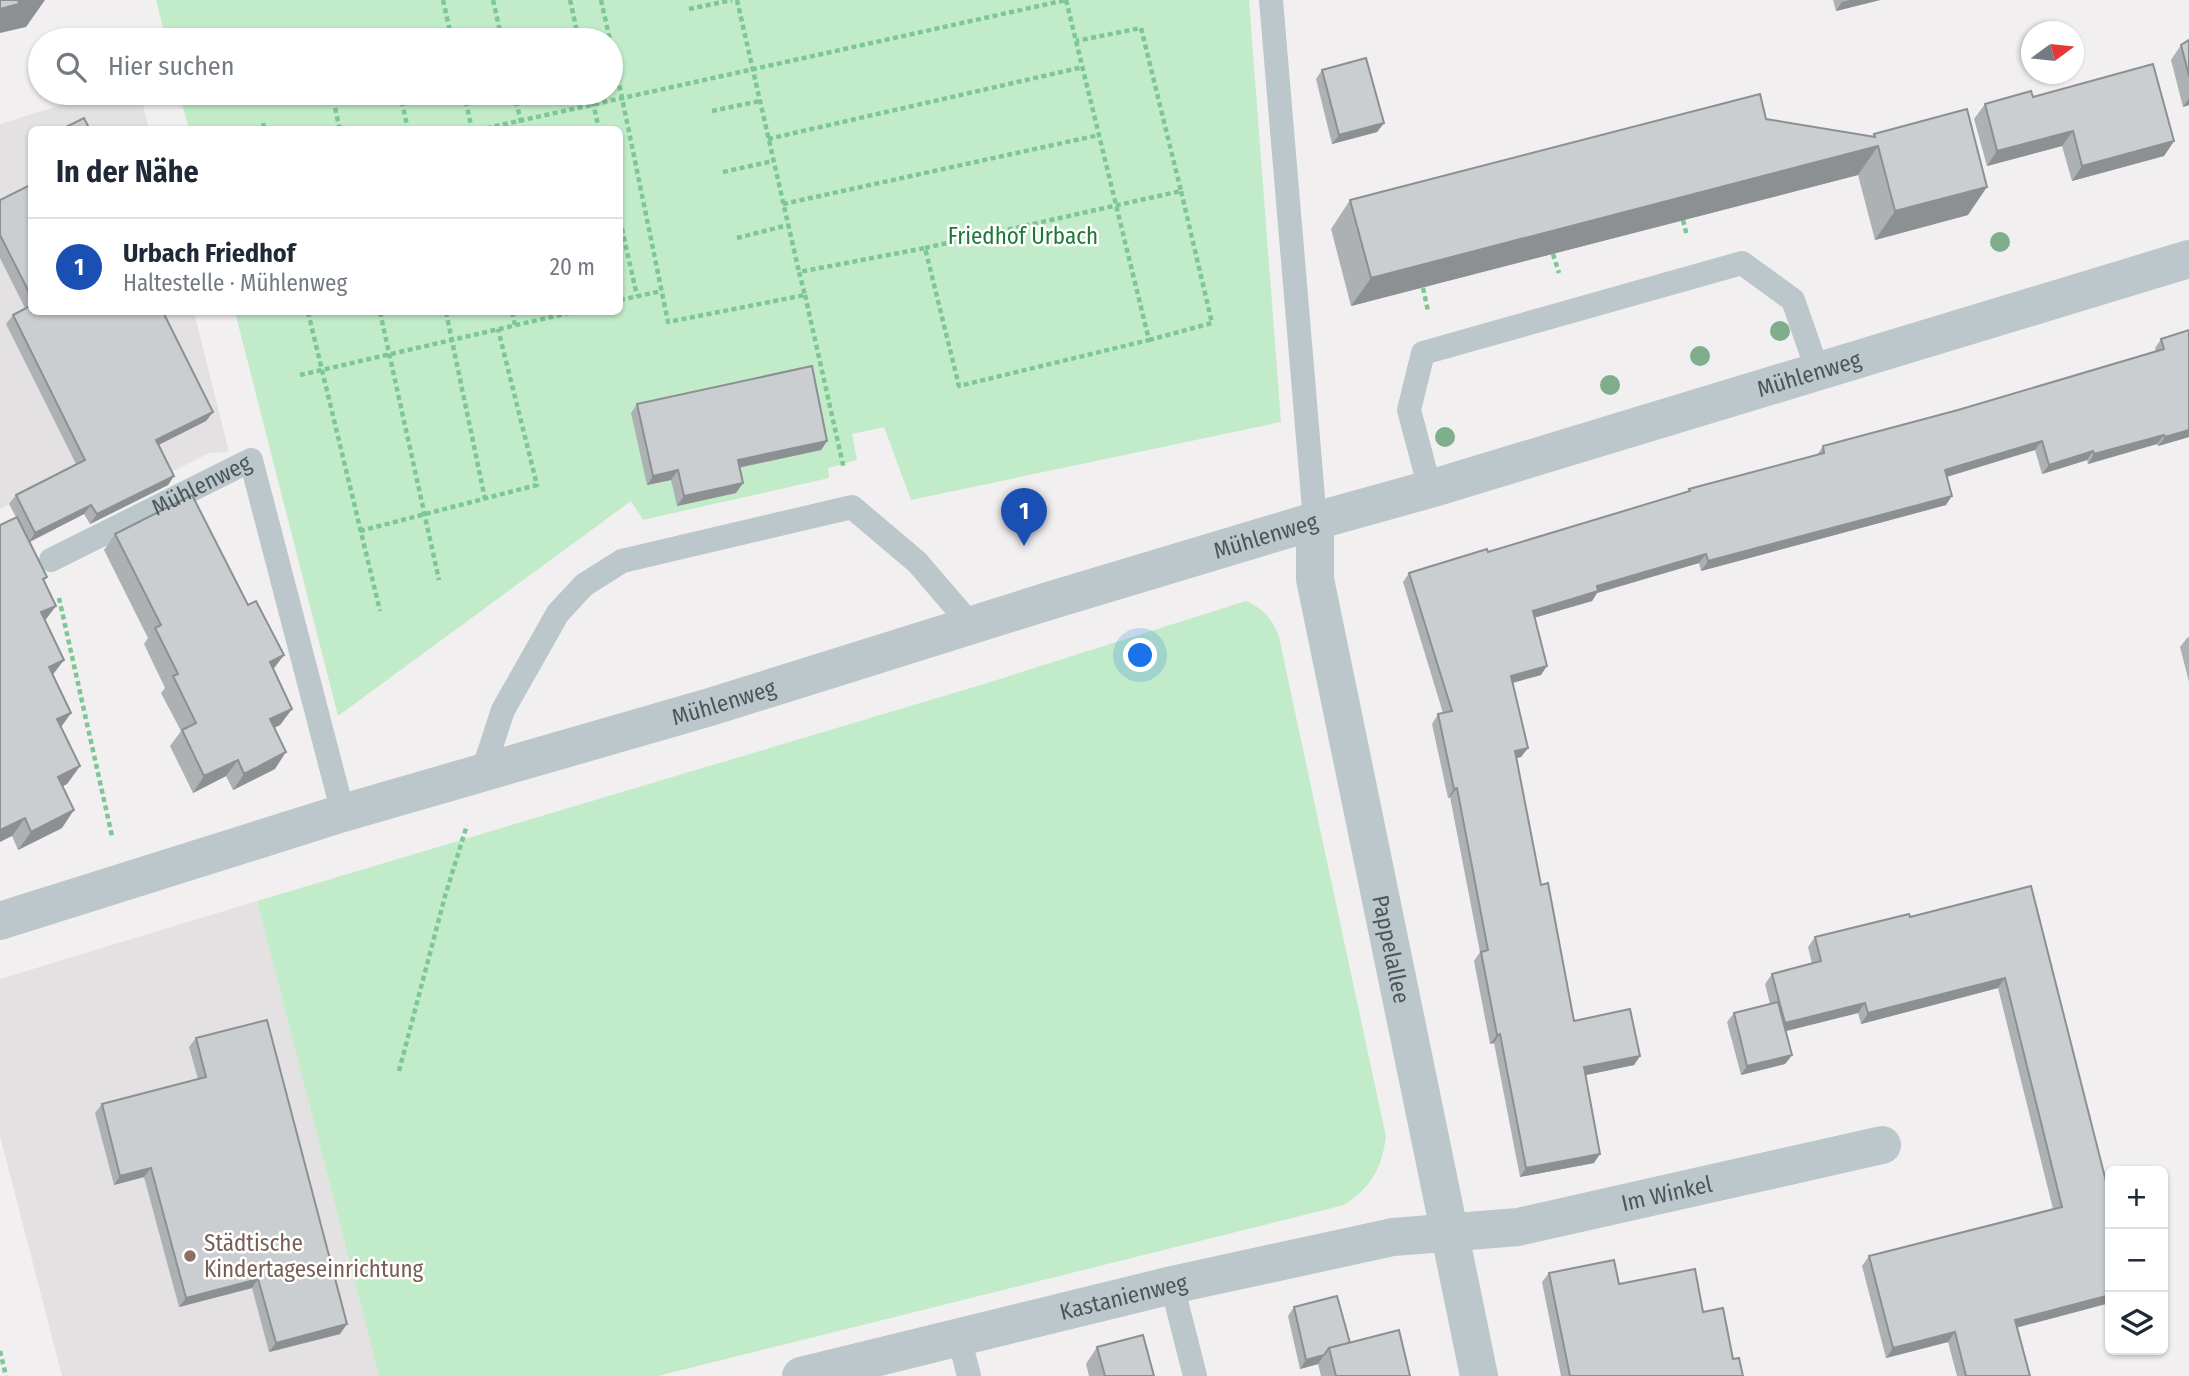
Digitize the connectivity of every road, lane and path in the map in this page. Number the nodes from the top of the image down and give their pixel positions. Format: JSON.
{"nodes":[{"id":1,"x":443,"y":0,"type":"edge"},
{"id":2,"x":493,"y":0,"type":"edge"},
{"id":3,"x":570,"y":0,"type":"edge"},
{"id":4,"x":601,"y":0,"type":"edge"},
{"id":5,"x":734,"y":0,"type":"edge"},
{"id":6,"x":1066,"y":0,"type":"edge"},
{"id":7,"x":1271,"y":0,"type":"edge"},
{"id":8,"x":689,"y":9,"type":"dead end"},
{"id":9,"x":449,"y":28,"type":"edge"},
{"id":10,"x":499,"y":28,"type":"edge"},
{"id":11,"x":576,"y":28,"type":"edge"},
{"id":12,"x":607,"y":28,"type":"edge"},
{"id":13,"x":1076,"y":41,"type":"junction"},
{"id":14,"x":1083,"y":67,"type":"junction"},
{"id":15,"x":752,"y":68,"type":"junction"},
{"id":16,"x":623,"y":98,"type":"edge"},
{"id":17,"x":760,"y":101,"type":"junction"},
{"id":18,"x":623,"y":103,"type":"edge"},
{"id":19,"x":403,"y":105,"type":"edge"},
{"id":20,"x":467,"y":105,"type":"edge"},
{"id":21,"x":517,"y":105,"type":"edge"},
{"id":22,"x":588,"y":105,"type":"edge"},
{"id":23,"x":593,"y":105,"type":"edge"},
{"id":24,"x":335,"y":108,"type":"dead end"},
{"id":25,"x":712,"y":111,"type":"dead end"},
{"id":26,"x":521,"y":120,"type":"junction"},
{"id":27,"x":263,"y":123,"type":"dead end"},
{"id":28,"x":264,"y":126,"type":"edge"},
{"id":29,"x":339,"y":126,"type":"edge"},
{"id":30,"x":407,"y":126,"type":"edge"},
{"id":31,"x":471,"y":126,"type":"edge"},
{"id":32,"x":495,"y":126,"type":"edge"},
{"id":33,"x":522,"y":126,"type":"edge"},
{"id":34,"x":598,"y":126,"type":"edge"},
{"id":35,"x":1099,"y":135,"type":"junction"},
{"id":36,"x":768,"y":139,"type":"junction"},
{"id":37,"x":774,"y":161,"type":"junction"},
{"id":38,"x":723,"y":172,"type":"dead end"},
{"id":39,"x":1181,"y":191,"type":"junction"},
{"id":40,"x":783,"y":204,"type":"junction"},
{"id":41,"x":1116,"y":205,"type":"junction"},
{"id":42,"x":788,"y":225,"type":"junction"},
{"id":43,"x":623,"y":233,"type":"edge"},
{"id":44,"x":737,"y":238,"type":"dead end"},
{"id":45,"x":925,"y":248,"type":"junction"},
{"id":46,"x":2189,"y":259,"type":"edge"},
{"id":47,"x":799,"y":272,"type":"junction"},
{"id":48,"x":662,"y":291,"type":"junction"},
{"id":49,"x":805,"y":295,"type":"junction"},
{"id":50,"x":637,"y":296,"type":"junction"},
{"id":51,"x":623,"y":299,"type":"edge"},
{"id":52,"x":309,"y":315,"type":"edge"},
{"id":53,"x":381,"y":315,"type":"edge"},
{"id":54,"x":447,"y":315,"type":"edge"},
{"id":55,"x":513,"y":315,"type":"edge"},
{"id":56,"x":553,"y":315,"type":"edge"},
{"id":57,"x":515,"y":325,"type":"junction"},
{"id":58,"x":498,"y":329,"type":"junction"},
{"id":59,"x":452,"y":340,"type":"junction"},
{"id":60,"x":1149,"y":340,"type":"junction"},
{"id":61,"x":389,"y":354,"type":"junction"},
{"id":62,"x":322,"y":370,"type":"junction"},
{"id":63,"x":1818,"y":372,"type":"junction"},
{"id":64,"x":300,"y":375,"type":"dead end"},
{"id":65,"x":1430,"y":489,"type":"junction"},
{"id":66,"x":485,"y":499,"type":"junction"},
{"id":67,"x":852,"y":507,"type":"junction"},
{"id":68,"x":424,"y":514,"type":"junction"},
{"id":69,"x":1315,"y":521,"type":"junction"},
{"id":70,"x":360,"y":531,"type":"junction"},
{"id":71,"x":51,"y":560,"type":"joint"},
{"id":72,"x":439,"y":580,"type":"dead end"},
{"id":73,"x":380,"y":611,"type":"dead end"},
{"id":74,"x":972,"y":626,"type":"junction"},
{"id":75,"x":483,"y":771,"type":"junction"},
{"id":76,"x":343,"y":813,"type":"junction"},
{"id":77,"x":123,"y":884,"type":"junction"},
{"id":78,"x":0,"y":921,"type":"edge"},
{"id":79,"x":399,"y":1071,"type":"dead end"},
{"id":80,"x":1882,"y":1145,"type":"dead end"},
{"id":81,"x":1450,"y":1234,"type":"junction"},
{"id":82,"x":1172,"y":1285,"type":"junction"},
{"id":83,"x":959,"y":1337,"type":"junction"},
{"id":84,"x":0,"y":1352,"type":"edge"},
{"id":85,"x":6,"y":1376,"type":"edge"},
{"id":86,"x":801,"y":1376,"type":"edge"},
{"id":87,"x":969,"y":1376,"type":"edge"},
{"id":88,"x":1195,"y":1376,"type":"edge"},
{"id":89,"x":1479,"y":1376,"type":"edge"}],
"edges":[{"from":1,"to":9,"type":"path"},
{"from":2,"to":10,"type":"path"},
{"from":3,"to":11,"type":"path"},
{"from":4,"to":12,"type":"path"},
{"from":5,"to":8,"type":"path"},
{"from":5,"to":15,"type":"path"},
{"from":6,"to":13,"type":"path"},
{"from":6,"to":15,"type":"path"},
{"from":7,"to":69,"type":"lane"},
{"from":13,"to":14,"type":"path"},
{"from":13,"to":39,"type":"path"},
{"from":14,"to":35,"type":"path"},
{"from":14,"to":36,"type":"path"},
{"from":15,"to":16,"type":"path"},
{"from":15,"to":17,"type":"path"},
{"from":17,"to":25,"type":"path"},
{"from":17,"to":36,"type":"path"},
{"from":18,"to":48,"type":"path"},
{"from":19,"to":30,"type":"path"},
{"from":20,"to":31,"type":"path"},
{"from":21,"to":26,"type":"path"},
{"from":22,"to":26,"type":"path"},
{"from":23,"to":34,"type":"path"},
{"from":24,"to":29,"type":"path"},
{"from":26,"to":32,"type":"path"},
{"from":26,"to":33,"type":"path"},
{"from":27,"to":28,"type":"path"},
{"from":35,"to":40,"type":"path"},
{"from":35,"to":41,"type":"path"},
{"from":36,"to":37,"type":"path"},
{"from":37,"to":38,"type":"path"},
{"from":37,"to":40,"type":"path"},
{"from":39,"to":41,"type":"path"},
{"from":39,"to":60,"type":"path"},
{"from":40,"to":42,"type":"path"},
{"from":41,"to":45,"type":"path"},
{"from":41,"to":60,"type":"path"},
{"from":42,"to":44,"type":"path"},
{"from":42,"to":47,"type":"path"},
{"from":43,"to":50,"type":"path"},
{"from":45,"to":47,"type":"path"},
{"from":45,"to":60,"type":"path"},
{"from":46,"to":63,"type":"street","name":"Mühlenweg"},
{"from":47,"to":49,"type":"path"},
{"from":48,"to":49,"type":"path"},
{"from":48,"to":50,"type":"path"},
{"from":49,"to":67,"type":"path"},
{"from":50,"to":51,"type":"path"},
{"from":52,"to":62,"type":"path"},
{"from":53,"to":61,"type":"path"},
{"from":54,"to":59,"type":"path"},
{"from":55,"to":57,"type":"path"},
{"from":56,"to":57,"type":"path"},
{"from":57,"to":58,"type":"path"},
{"from":58,"to":59,"type":"path"},
{"from":58,"to":66,"type":"path"},
{"from":59,"to":61,"type":"path"},
{"from":59,"to":66,"type":"path"},
{"from":61,"to":62,"type":"path"},
{"from":61,"to":68,"type":"path"},
{"from":62,"to":64,"type":"path"},
{"from":62,"to":70,"type":"path"},
{"from":63,"to":65,"type":"street","name":"Mühlenweg"},
{"from":63,"to":65,"type":"lane"},
{"from":65,"to":69,"type":"street","name":"Mühlenweg"},
{"from":66,"to":68,"type":"path"},
{"from":67,"to":74,"type":"lane"},
{"from":67,"to":75,"type":"lane"},
{"from":68,"to":70,"type":"path"},
{"from":68,"to":72,"type":"path"},
{"from":69,"to":74,"type":"street","name":"Mühlenweg"},
{"from":69,"to":81,"type":"street","name":"Pappelallee"},
{"from":70,"to":73,"type":"path"},
{"from":71,"to":76,"type":"lane","name":"Mühlenweg"},
{"from":71,"to":77,"type":"path"},
{"from":74,"to":75,"type":"street","name":"Mühlenweg"},
{"from":75,"to":76,"type":"street","name":"Mühlenweg"},
{"from":75,"to":79,"type":"path"},
{"from":76,"to":77,"type":"street","name":"Mühlenweg"},
{"from":77,"to":78,"type":"street","name":"Mühlenweg"},
{"from":80,"to":81,"type":"street","name":"Im Winkel"},
{"from":81,"to":82,"type":"street","name":"Kastanienweg"},
{"from":81,"to":89,"type":"street","name":"Pappelallee"},
{"from":82,"to":83,"type":"street","name":"Kastanienweg"},
{"from":82,"to":88,"type":"lane"},
{"from":83,"to":86,"type":"street","name":"Kastanienweg"},
{"from":83,"to":87,"type":"lane"},
{"from":84,"to":85,"type":"path"}]}
